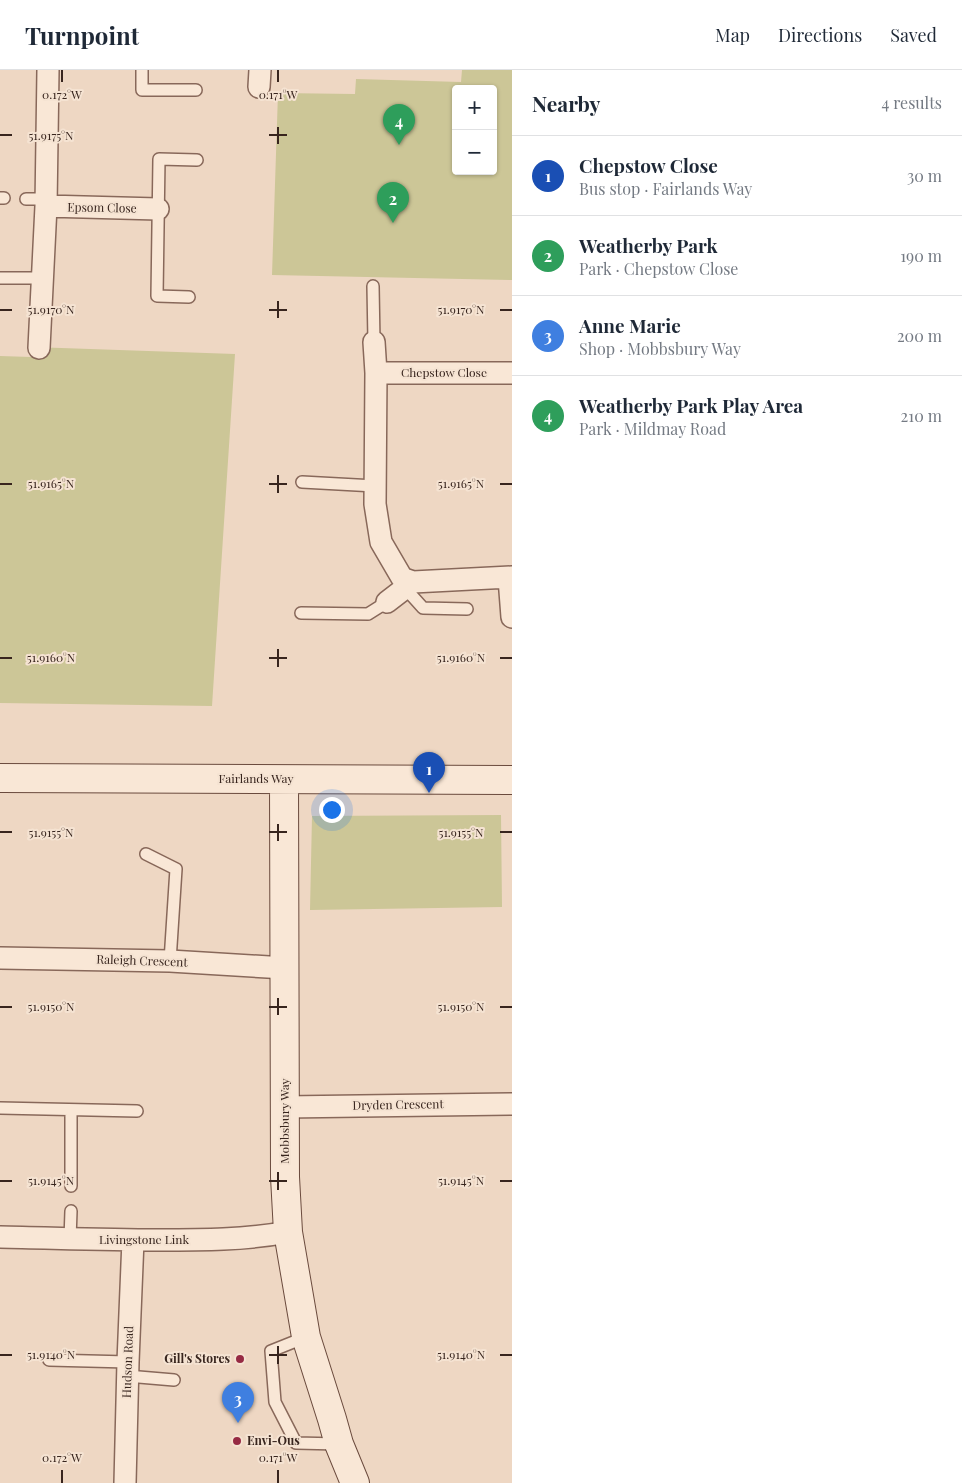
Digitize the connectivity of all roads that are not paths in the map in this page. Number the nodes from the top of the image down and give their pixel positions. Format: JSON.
{"nodes":[{"id":1,"x":48,"y":70,"type":"edge"},
{"id":2,"x":142,"y":70,"type":"edge"},
{"id":3,"x":196,"y":90,"type":"dead end"},
{"id":4,"x":197,"y":160,"type":"dead end"},
{"id":5,"x":39,"y":202,"type":"junction"},
{"id":6,"x":158,"y":209,"type":"junction"},
{"id":7,"x":0,"y":278,"type":"edge"},
{"id":8,"x":42,"y":278,"type":"junction"},
{"id":9,"x":373,"y":286,"type":"dead end"},
{"id":10,"x":189,"y":297,"type":"dead end"},
{"id":11,"x":374,"y":342,"type":"joint"},
{"id":12,"x":39,"y":348,"type":"dead end"},
{"id":13,"x":376,"y":373,"type":"junction"},
{"id":14,"x":512,"y":373,"type":"edge"},
{"id":15,"x":302,"y":482,"type":"dead end"},
{"id":16,"x":375,"y":486,"type":"junction"},
{"id":17,"x":510,"y":577,"type":"edge"},
{"id":18,"x":409,"y":585,"type":"junction"},
{"id":19,"x":387,"y":602,"type":"joint"},
{"id":20,"x":467,"y":608,"type":"dead end"},
{"id":21,"x":301,"y":613,"type":"dead end"},
{"id":22,"x":512,"y":617,"type":"edge"},
{"id":23,"x":0,"y":778,"type":"edge"},
{"id":24,"x":284,"y":780,"type":"junction"},
{"id":25,"x":512,"y":780,"type":"edge"},
{"id":26,"x":146,"y":854,"type":"dead end"},
{"id":27,"x":0,"y":958,"type":"edge"},
{"id":28,"x":170,"y":961,"type":"junction"},
{"id":29,"x":285,"y":968,"type":"junction"},
{"id":30,"x":512,"y":1104,"type":"edge"},
{"id":31,"x":285,"y":1107,"type":"junction"},
{"id":32,"x":0,"y":1108,"type":"edge"},
{"id":33,"x":72,"y":1110,"type":"junction"},
{"id":34,"x":137,"y":1111,"type":"dead end"},
{"id":35,"x":71,"y":1186,"type":"dead end"},
{"id":36,"x":71,"y":1211,"type":"dead end"},
{"id":37,"x":288,"y":1232,"type":"junction"},
{"id":38,"x":0,"y":1237,"type":"edge"},
{"id":39,"x":70,"y":1239,"type":"junction"},
{"id":40,"x":133,"y":1240,"type":"junction"},
{"id":41,"x":306,"y":1337,"type":"junction"},
{"id":42,"x":49,"y":1360,"type":"dead end"},
{"id":43,"x":127,"y":1369,"type":"junction"},
{"id":44,"x":174,"y":1380,"type":"dead end"},
{"id":45,"x":339,"y":1444,"type":"junction"},
{"id":46,"x":125,"y":1483,"type":"edge"},
{"id":47,"x":355,"y":1483,"type":"edge"}],
"edges":[{"from":1,"to":5,"type":"street"},
{"from":2,"to":3,"type":"lane"},
{"from":4,"to":6,"type":"lane"},
{"from":5,"to":6,"type":"street","name":"Epsom Close"},
{"from":5,"to":8,"type":"street"},
{"from":6,"to":10,"type":"lane"},
{"from":7,"to":8,"type":"lane"},
{"from":8,"to":12,"type":"street"},
{"from":9,"to":11,"type":"lane"},
{"from":11,"to":13,"type":"street"},
{"from":13,"to":14,"type":"street","name":"Chepstow Close"},
{"from":13,"to":16,"type":"street"},
{"from":15,"to":16,"type":"lane"},
{"from":16,"to":18,"type":"street"},
{"from":17,"to":18,"type":"street"},
{"from":17,"to":22,"type":"street"},
{"from":18,"to":19,"type":"street"},
{"from":18,"to":20,"type":"lane"},
{"from":19,"to":21,"type":"lane"},
{"from":23,"to":24,"type":"street","name":"Fairlands Way"},
{"from":24,"to":25,"type":"street","name":"Fairlands Way"},
{"from":24,"to":29,"type":"street","name":"Mobbsbury Way"},
{"from":26,"to":28,"type":"lane"},
{"from":27,"to":28,"type":"street","name":"Raleigh Crescent"},
{"from":28,"to":29,"type":"street","name":"Raleigh Crescent"},
{"from":29,"to":31,"type":"street","name":"Mobbsbury Way"},
{"from":30,"to":31,"type":"street","name":"Dryden Crescent"},
{"from":31,"to":37,"type":"street","name":"Mobbsbury Way"},
{"from":32,"to":33,"type":"lane"},
{"from":33,"to":34,"type":"lane"},
{"from":33,"to":35,"type":"lane"},
{"from":36,"to":39,"type":"lane"},
{"from":37,"to":40,"type":"street","name":"Livingstone Link"},
{"from":37,"to":41,"type":"street","name":"Mobbsbury Way"},
{"from":38,"to":39,"type":"street","name":"Livingstone Link"},
{"from":39,"to":40,"type":"street","name":"Livingstone Link"},
{"from":40,"to":43,"type":"street","name":"Hudson Road"},
{"from":41,"to":45,"type":"street","name":"Mobbsbury Way"},
{"from":41,"to":45,"type":"lane"},
{"from":42,"to":43,"type":"lane"},
{"from":43,"to":44,"type":"lane"},
{"from":43,"to":46,"type":"street","name":"Hudson Road"},
{"from":45,"to":47,"type":"street","name":"Mobbsbury Way"}]}
